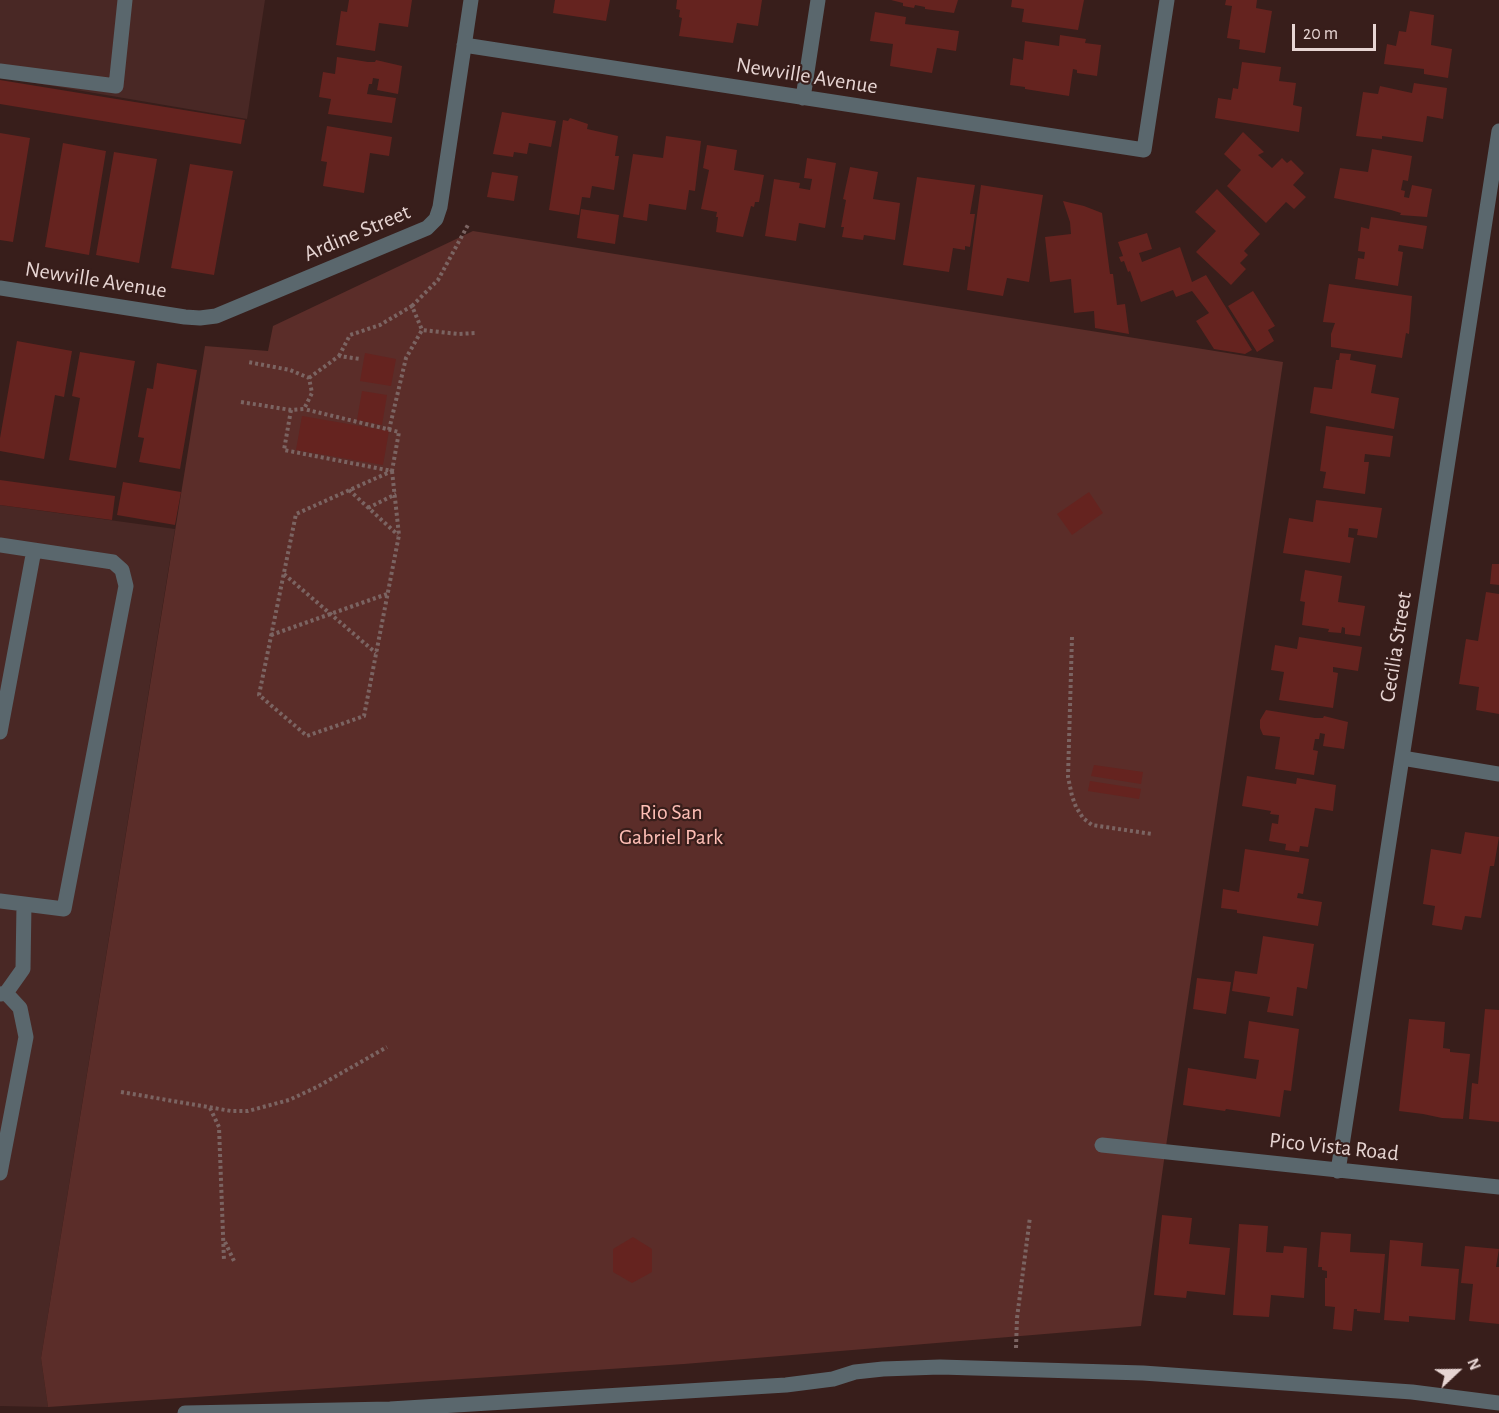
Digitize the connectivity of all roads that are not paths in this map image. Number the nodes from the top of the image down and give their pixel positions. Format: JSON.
{"nodes":[{"id":1,"x":125,"y":0,"type":"edge"},
{"id":2,"x":471,"y":0,"type":"edge"},
{"id":3,"x":818,"y":0,"type":"edge"},
{"id":4,"x":1167,"y":0,"type":"edge"},
{"id":5,"x":464,"y":45,"type":"junction"},
{"id":6,"x":0,"y":71,"type":"edge"},
{"id":7,"x":802,"y":98,"type":"junction"},
{"id":8,"x":1499,"y":131,"type":"edge"},
{"id":9,"x":0,"y":288,"type":"edge"},
{"id":10,"x":185,"y":316,"type":"joint"},
{"id":11,"x":0,"y":545,"type":"edge"},
{"id":12,"x":34,"y":550,"type":"junction"},
{"id":13,"x":0,"y":732,"type":"edge"},
{"id":14,"x":1402,"y":758,"type":"junction"},
{"id":15,"x":1499,"y":774,"type":"edge"},
{"id":16,"x":0,"y":901,"type":"edge"},
{"id":17,"x":24,"y":904,"type":"junction"},
{"id":18,"x":3,"y":994,"type":"edge"},
{"id":19,"x":1102,"y":1145,"type":"dead end"},
{"id":20,"x":1338,"y":1171,"type":"junction"},
{"id":21,"x":0,"y":1173,"type":"edge"},
{"id":22,"x":1499,"y":1186,"type":"edge"},
{"id":23,"x":1499,"y":1403,"type":"edge"},
{"id":24,"x":185,"y":1413,"type":"edge"}],
"edges":[{"from":1,"to":6,"type":"street"},
{"from":2,"to":5,"type":"street","name":"Ardine Street"},
{"from":3,"to":7,"type":"street"},
{"from":4,"to":7,"type":"street","name":"Newville Avenue"},
{"from":5,"to":7,"type":"street","name":"Newville Avenue"},
{"from":5,"to":10,"type":"street","name":"Ardine Street"},
{"from":8,"to":14,"type":"street","name":"Cecilia Street"},
{"from":9,"to":10,"type":"street","name":"Newville Avenue"},
{"from":11,"to":12,"type":"street"},
{"from":12,"to":13,"type":"street"},
{"from":12,"to":17,"type":"street"},
{"from":14,"to":15,"type":"street"},
{"from":14,"to":20,"type":"street","name":"Cecilia Street"},
{"from":16,"to":17,"type":"street"},
{"from":17,"to":18,"type":"street"},
{"from":18,"to":21,"type":"street"},
{"from":19,"to":20,"type":"street","name":"Pico Vista Road"},
{"from":20,"to":22,"type":"street","name":"Pico Vista Road"},
{"from":23,"to":24,"type":"street"}]}
